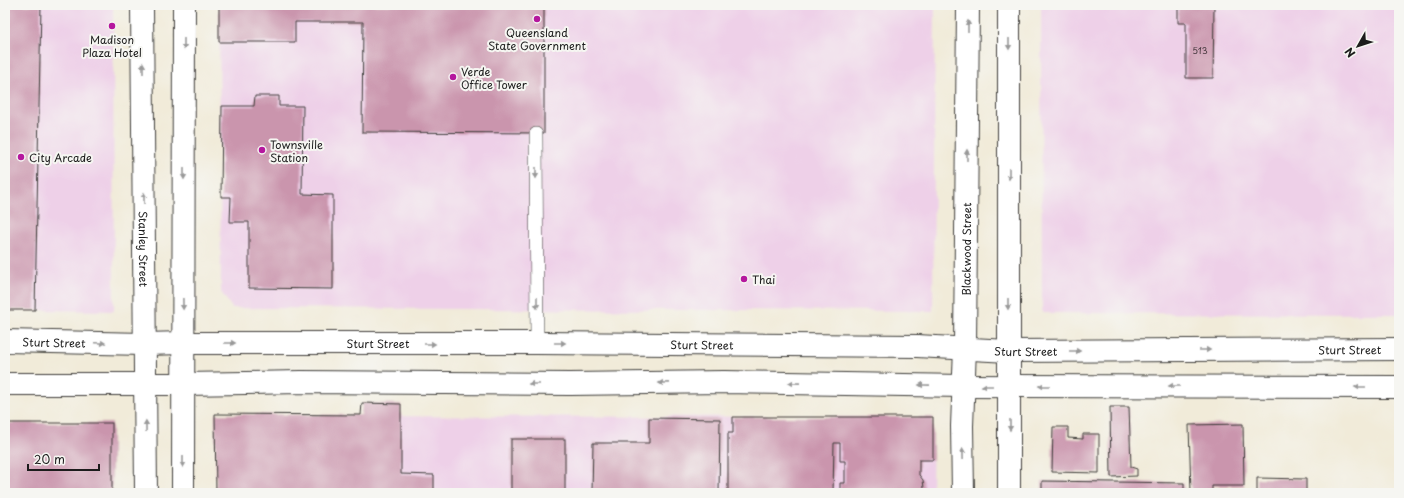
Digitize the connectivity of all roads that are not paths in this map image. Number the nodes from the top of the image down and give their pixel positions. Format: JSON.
{"nodes":[{"id":1,"x":142,"y":5,"type":"edge"},
{"id":2,"x":184,"y":5,"type":"edge"},
{"id":3,"x":968,"y":5,"type":"edge"},
{"id":4,"x":1009,"y":5,"type":"edge"},
{"id":5,"x":536,"y":134,"type":"dead end"},
{"id":6,"x":5,"y":341,"type":"edge"},
{"id":7,"x":183,"y":343,"type":"junction"},
{"id":8,"x":536,"y":343,"type":"junction"},
{"id":9,"x":145,"y":344,"type":"junction"},
{"id":10,"x":965,"y":348,"type":"junction"},
{"id":11,"x":1399,"y":349,"type":"edge"},
{"id":12,"x":1008,"y":351,"type":"junction"},
{"id":13,"x":5,"y":384,"type":"edge"},
{"id":14,"x":145,"y":384,"type":"junction"},
{"id":15,"x":183,"y":384,"type":"junction"},
{"id":16,"x":963,"y":386,"type":"junction"},
{"id":17,"x":1010,"y":386,"type":"junction"},
{"id":18,"x":1399,"y":387,"type":"edge"},
{"id":19,"x":146,"y":493,"type":"edge"},
{"id":20,"x":184,"y":493,"type":"edge"},
{"id":21,"x":963,"y":493,"type":"edge"},
{"id":22,"x":1009,"y":493,"type":"edge"}],
"edges":[{"from":9,"to":1,"type":"main road","name":"Stanley Street","one_way":true},
{"from":2,"to":7,"type":"main road","one_way":true},
{"from":10,"to":3,"type":"main road","name":"Blackwood Street","one_way":true},
{"from":4,"to":12,"type":"main road","one_way":true},
{"from":5,"to":8,"type":"lane","one_way":true},
{"from":6,"to":9,"type":"main road","name":"Sturt Street","one_way":true},
{"from":7,"to":8,"type":"main road","name":"Sturt Street","one_way":true},
{"from":7,"to":9,"type":"main road","name":"Sturt Street"},
{"from":7,"to":15,"type":"main road"},
{"from":8,"to":10,"type":"main road","name":"Sturt Street","one_way":true},
{"from":9,"to":14,"type":"main road","name":"Stanley Street"},
{"from":10,"to":12,"type":"main road","name":"Sturt Street"},
{"from":10,"to":16,"type":"main road","name":"Blackwood Street"},
{"from":12,"to":11,"type":"main road","name":"Sturt Street","one_way":true},
{"from":12,"to":17,"type":"main road"},
{"from":13,"to":14,"type":"main road"},
{"from":14,"to":15,"type":"main road"},
{"from":19,"to":14,"type":"main road","name":"Stanley Street","one_way":true},
{"from":16,"to":15,"type":"main road","one_way":true},
{"from":15,"to":20,"type":"main road","one_way":true},
{"from":17,"to":16,"type":"main road","one_way":true},
{"from":21,"to":16,"type":"main road","name":"Blackwood Street","one_way":true},
{"from":18,"to":17,"type":"main road","one_way":true},
{"from":17,"to":22,"type":"main road","one_way":true}]}
